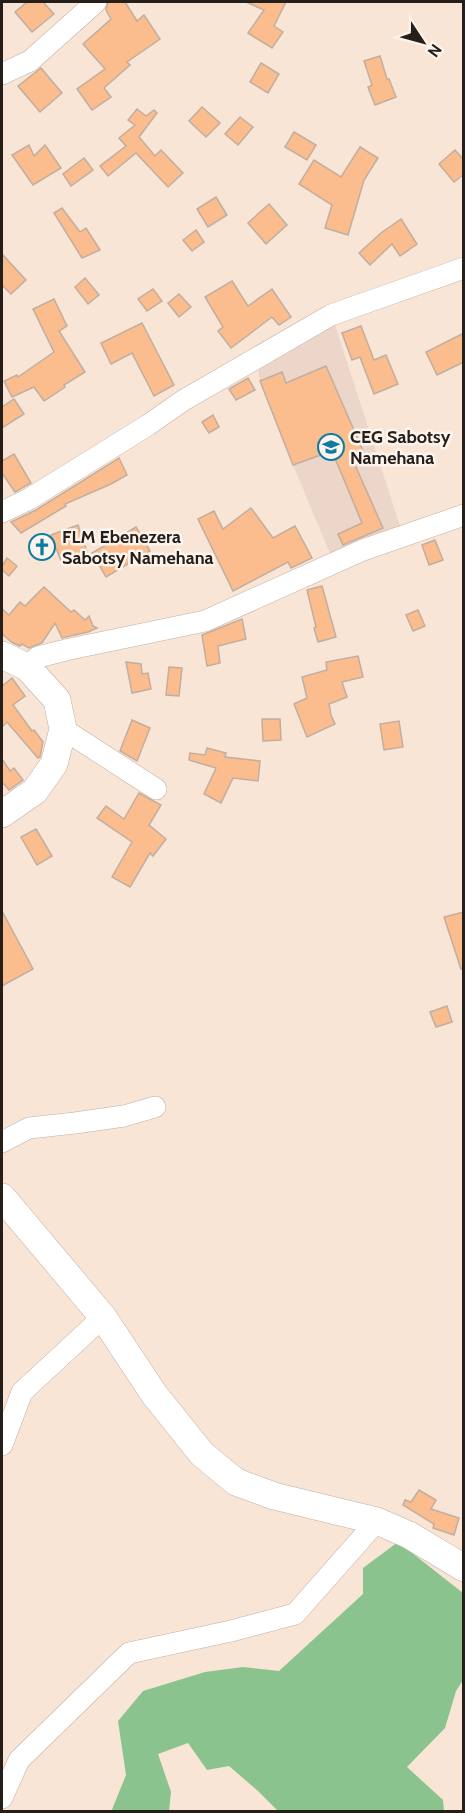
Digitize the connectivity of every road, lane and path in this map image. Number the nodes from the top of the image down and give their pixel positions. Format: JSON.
{"nodes":[{"id":1,"x":96,"y":2,"type":"edge"},
{"id":2,"x":2,"y":74,"type":"edge"},
{"id":3,"x":464,"y":268,"type":"edge"},
{"id":4,"x":2,"y":512,"type":"edge"},
{"id":5,"x":464,"y":515,"type":"edge"},
{"id":6,"x":2,"y":655,"type":"edge"},
{"id":7,"x":27,"y":667,"type":"junction"},
{"id":8,"x":63,"y":729,"type":"junction"},
{"id":9,"x":156,"y":789,"type":"dead end"},
{"id":10,"x":2,"y":814,"type":"edge"},
{"id":11,"x":155,"y":1107,"type":"dead end"},
{"id":12,"x":2,"y":1142,"type":"edge"},
{"id":13,"x":2,"y":1197,"type":"edge"},
{"id":14,"x":103,"y":1317,"type":"junction"},
{"id":15,"x":2,"y":1445,"type":"edge"},
{"id":16,"x":377,"y":1521,"type":"junction"},
{"id":17,"x":464,"y":1568,"type":"edge"},
{"id":18,"x":2,"y":1796,"type":"edge"}],
"edges":[{"from":1,"to":2,"type":"street"},
{"from":3,"to":4,"type":"street"},
{"from":5,"to":7,"type":"street"},
{"from":6,"to":7,"type":"main road"},
{"from":7,"to":8,"type":"main road"},
{"from":8,"to":9,"type":"street"},
{"from":8,"to":10,"type":"main road"},
{"from":11,"to":12,"type":"street"},
{"from":13,"to":14,"type":"main road"},
{"from":14,"to":15,"type":"street"},
{"from":14,"to":16,"type":"main road"},
{"from":16,"to":17,"type":"main road"},
{"from":16,"to":18,"type":"street"}]}
